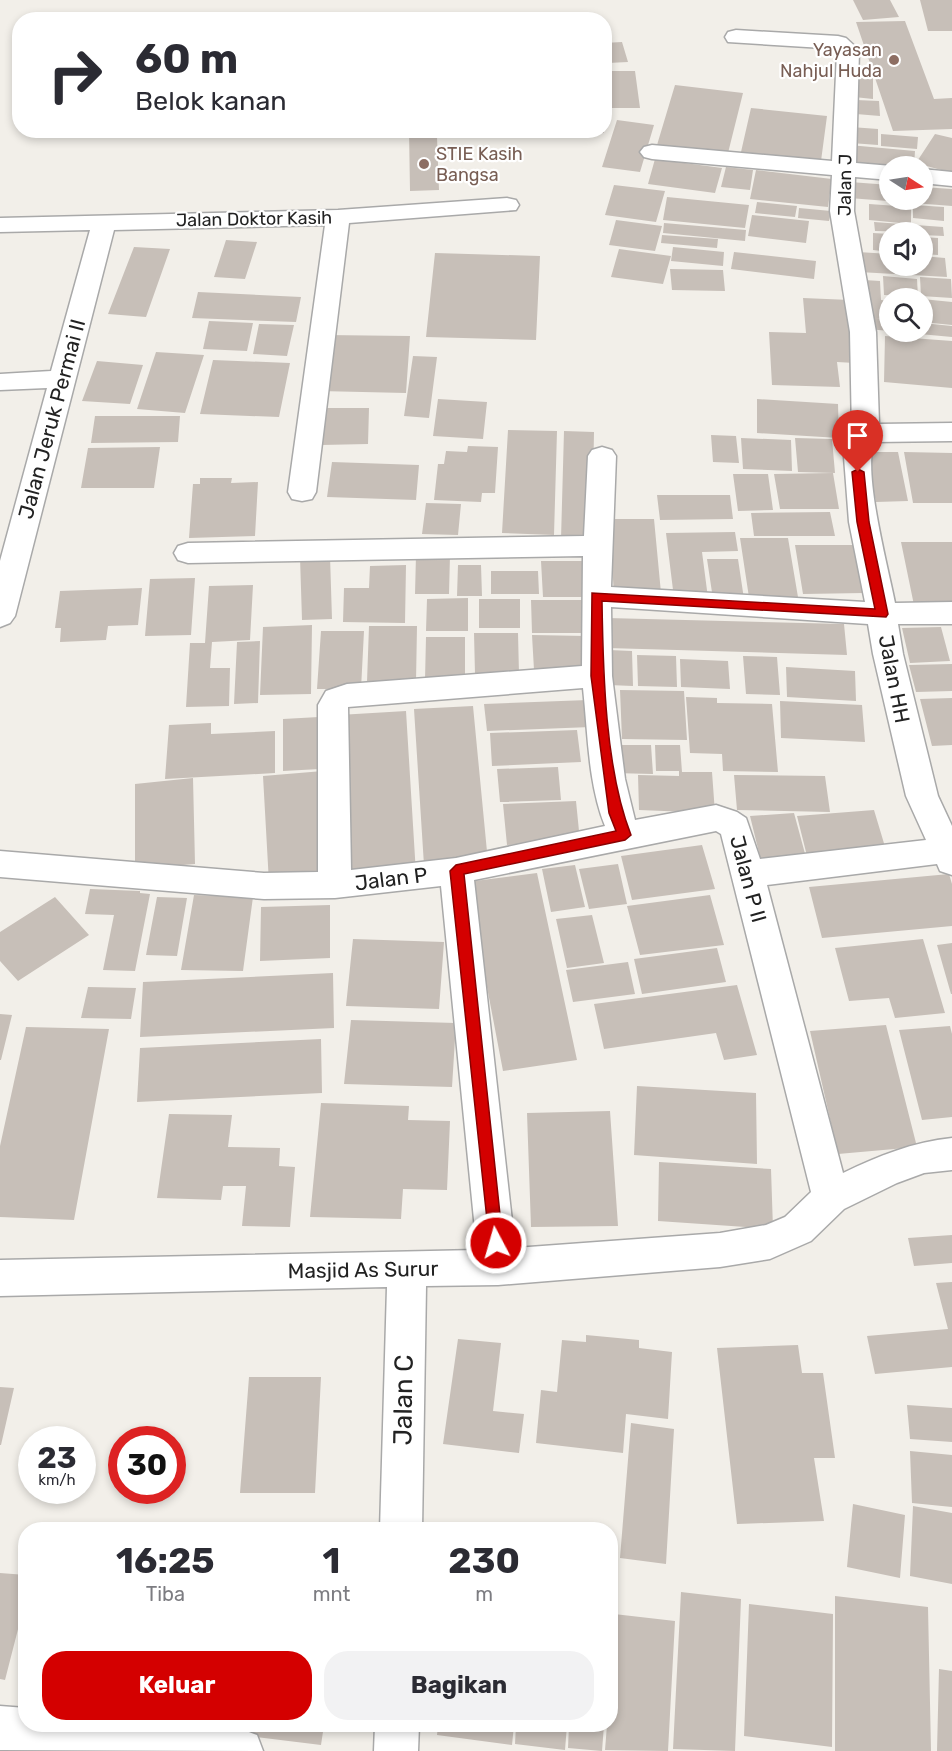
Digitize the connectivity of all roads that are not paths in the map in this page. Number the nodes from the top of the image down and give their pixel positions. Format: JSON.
{"nodes":[{"id":1,"x":736,"y":37,"type":"dead end"},
{"id":2,"x":652,"y":152,"type":"dead end"},
{"id":3,"x":845,"y":169,"type":"junction"},
{"id":4,"x":879,"y":172,"type":"edge"},
{"id":5,"x":933,"y":177,"type":"edge"},
{"id":6,"x":952,"y":179,"type":"edge"},
{"id":7,"x":507,"y":205,"type":"dead end"},
{"id":8,"x":338,"y":217,"type":"junction"},
{"id":9,"x":104,"y":222,"type":"junction"},
{"id":10,"x":0,"y":225,"type":"edge"},
{"id":11,"x":63,"y":379,"type":"junction"},
{"id":12,"x":0,"y":382,"type":"edge"},
{"id":13,"x":952,"y":432,"type":"edge"},
{"id":14,"x":866,"y":433,"type":"junction"},
{"id":15,"x":602,"y":456,"type":"dead end"},
{"id":16,"x":302,"y":492,"type":"dead end"},
{"id":17,"x":599,"y":546,"type":"junction"},
{"id":18,"x":188,"y":553,"type":"dead end"},
{"id":19,"x":596,"y":596,"type":"junction"},
{"id":20,"x":952,"y":613,"type":"edge"},
{"id":21,"x":882,"y":614,"type":"junction"},
{"id":22,"x":0,"y":616,"type":"edge"},
{"id":23,"x":597,"y":676,"type":"junction"},
{"id":24,"x":625,"y":835,"type":"junction"},
{"id":25,"x":949,"y":856,"type":"edge"},
{"id":26,"x":0,"y":864,"type":"edge"},
{"id":27,"x":456,"y":871,"type":"junction"},
{"id":28,"x":748,"y":874,"type":"junction"},
{"id":29,"x":335,"y":885,"type":"junction"},
{"id":30,"x":952,"y":1154,"type":"edge"},
{"id":31,"x":831,"y":1197,"type":"junction"},
{"id":32,"x":498,"y":1267,"type":"junction"},
{"id":33,"x":407,"y":1269,"type":"junction"},
{"id":34,"x":0,"y":1278,"type":"edge"},
{"id":35,"x":401,"y":1522,"type":"edge"},
{"id":36,"x":0,"y":1728,"type":"edge"},
{"id":37,"x":18,"y":1730,"type":"edge"},
{"id":38,"x":42,"y":1732,"type":"edge"},
{"id":39,"x":397,"y":1732,"type":"edge"},
{"id":40,"x":241,"y":1751,"type":"edge"},
{"id":41,"x":396,"y":1751,"type":"edge"}],
"edges":[{"from":1,"to":3,"type":"street","name":"Jalan J"},
{"from":2,"to":3,"type":"street"},
{"from":3,"to":4,"type":"street"},
{"from":3,"to":14,"type":"street","name":"Jalan J"},
{"from":5,"to":6,"type":"street"},
{"from":7,"to":8,"type":"street","name":"Jalan Doktor Kasih"},
{"from":8,"to":9,"type":"street","name":"Jalan Doktor Kasih"},
{"from":8,"to":16,"type":"street"},
{"from":9,"to":10,"type":"street","name":"Jalan Doktor Kasih"},
{"from":9,"to":11,"type":"street","name":"Jalan Jeruk Permai II"},
{"from":11,"to":12,"type":"street"},
{"from":11,"to":22,"type":"street","name":"Jalan Jeruk Permai II"},
{"from":13,"to":14,"type":"street"},
{"from":14,"to":21,"type":"street","name":"Jalan HH"},
{"from":15,"to":17,"type":"street"},
{"from":17,"to":18,"type":"street"},
{"from":17,"to":19,"type":"street"},
{"from":19,"to":21,"type":"street"},
{"from":19,"to":23,"type":"street"},
{"from":20,"to":21,"type":"street"},
{"from":21,"to":25,"type":"street","name":"Jalan HH"},
{"from":23,"to":24,"type":"street"},
{"from":23,"to":29,"type":"street"},
{"from":24,"to":27,"type":"street","name":"Jalan P II"},
{"from":24,"to":28,"type":"street","name":"Jalan P II"},
{"from":25,"to":28,"type":"street"},
{"from":26,"to":29,"type":"street","name":"Jalan P"},
{"from":27,"to":29,"type":"street","name":"Jalan P"},
{"from":27,"to":32,"type":"street","name":"Jalan P"},
{"from":28,"to":31,"type":"street","name":"Jalan P II"},
{"from":30,"to":31,"type":"street","name":"Masjid As Surur"},
{"from":31,"to":32,"type":"street","name":"Masjid As Surur"},
{"from":32,"to":33,"type":"street","name":"Masjid As Surur"},
{"from":33,"to":34,"type":"street","name":"Masjid As Surur"},
{"from":33,"to":35,"type":"street","name":"Jalan C"},
{"from":36,"to":37,"type":"street"},
{"from":38,"to":40,"type":"street"},
{"from":39,"to":41,"type":"street"}]}
